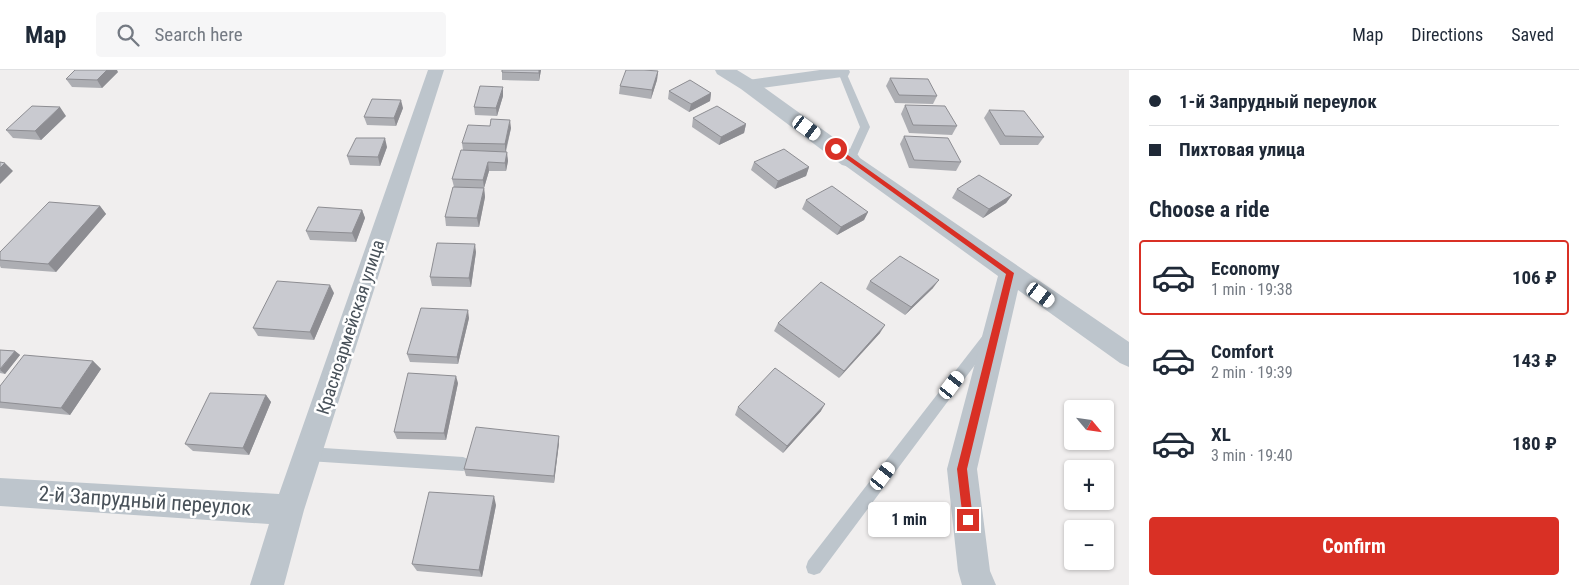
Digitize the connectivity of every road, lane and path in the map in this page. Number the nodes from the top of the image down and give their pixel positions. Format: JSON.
{"nodes":[{"id":1,"x":436,"y":70,"type":"edge"},
{"id":2,"x":724,"y":70,"type":"edge"},
{"id":3,"x":842,"y":71,"type":"edge"},
{"id":4,"x":748,"y":85,"type":"junction"},
{"id":5,"x":850,"y":160,"type":"junction"},
{"id":6,"x":1010,"y":273,"type":"junction"},
{"id":7,"x":998,"y":324,"type":"junction"},
{"id":8,"x":1129,"y":356,"type":"edge"},
{"id":9,"x":308,"y":454,"type":"junction"},
{"id":10,"x":463,"y":464,"type":"edge"},
{"id":11,"x":0,"y":492,"type":"edge"},
{"id":12,"x":289,"y":510,"type":"junction"},
{"id":13,"x":814,"y":567,"type":"dead end"},
{"id":14,"x":267,"y":585,"type":"edge"},
{"id":15,"x":979,"y":585,"type":"edge"}],
"edges":[{"from":1,"to":9,"type":"street","name":"Красноармейская улица"},
{"from":2,"to":4,"type":"street"},
{"from":3,"to":4,"type":"street"},
{"from":3,"to":5,"type":"lane"},
{"from":4,"to":5,"type":"street"},
{"from":5,"to":6,"type":"street"},
{"from":6,"to":7,"type":"street"},
{"from":6,"to":8,"type":"street"},
{"from":7,"to":13,"type":"lane"},
{"from":7,"to":15,"type":"street"},
{"from":9,"to":10,"type":"lane"},
{"from":9,"to":12,"type":"street","name":"Красноармейская улица"},
{"from":11,"to":12,"type":"street","name":"2-й Запрудный переулок"},
{"from":12,"to":14,"type":"street","name":"Красноармейская улица"}]}
